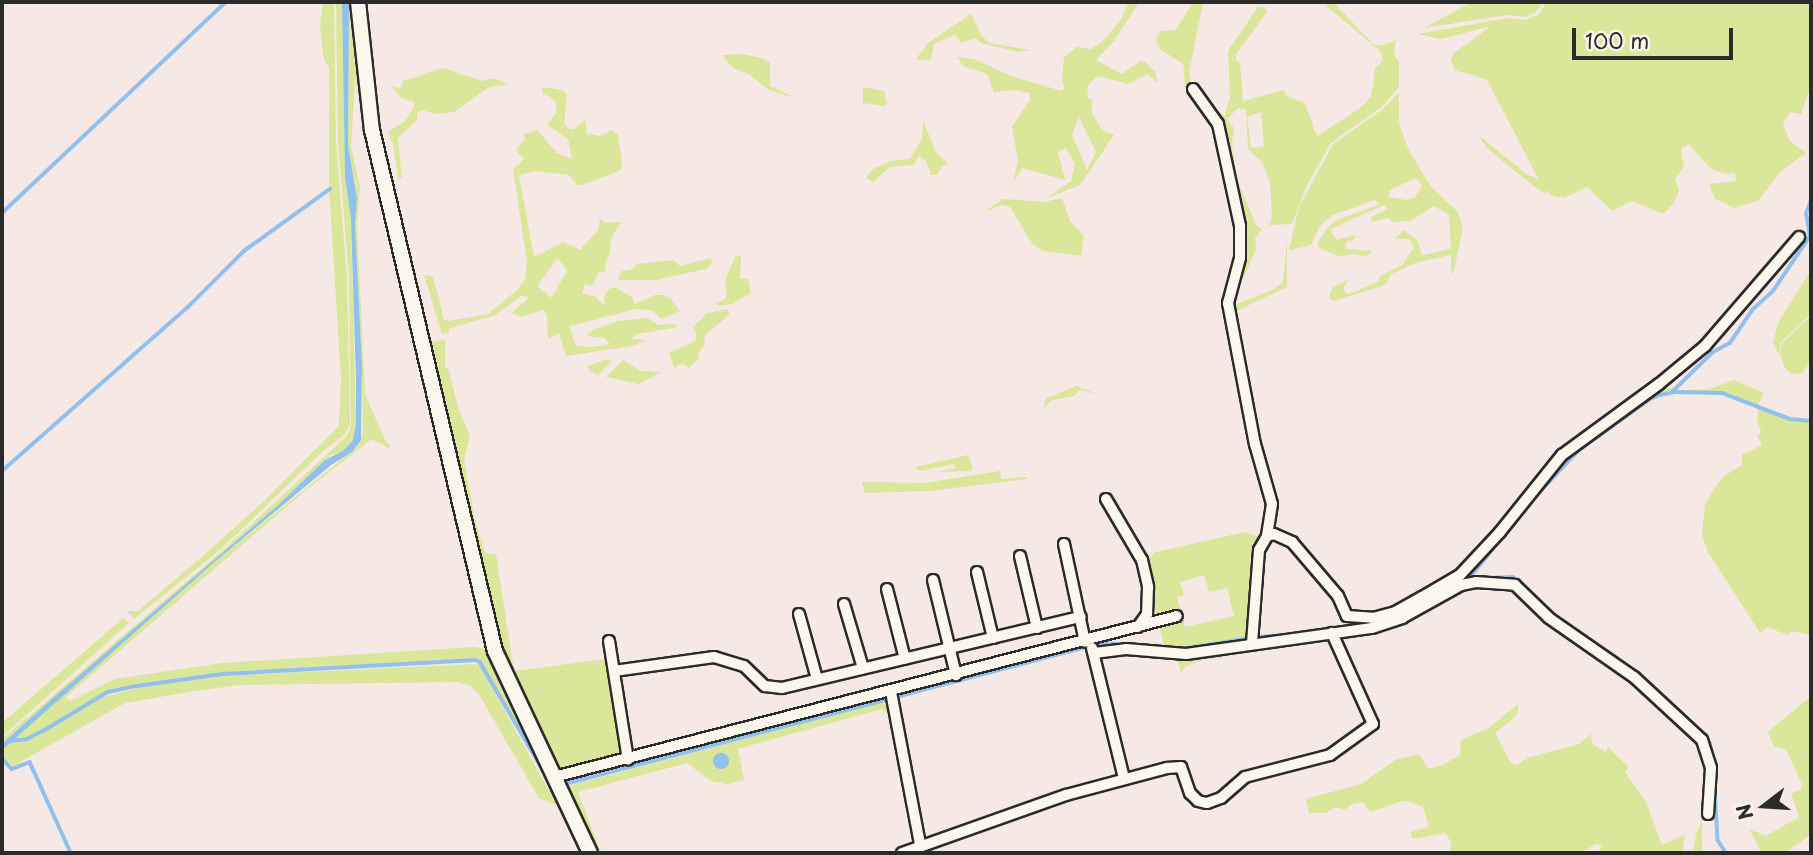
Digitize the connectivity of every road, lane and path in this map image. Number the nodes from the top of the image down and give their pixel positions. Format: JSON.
{"nodes":[{"id":1,"x":358,"y":2,"type":"edge"},
{"id":2,"x":1193,"y":89,"type":"dead end"},
{"id":3,"x":1799,"y":237,"type":"dead end"},
{"id":4,"x":1105,"y":499,"type":"dead end"},
{"id":5,"x":1266,"y":536,"type":"junction"},
{"id":6,"x":1064,"y":544,"type":"dead end"},
{"id":7,"x":1020,"y":556,"type":"dead end"},
{"id":8,"x":977,"y":572,"type":"dead end"},
{"id":9,"x":933,"y":580,"type":"dead end"},
{"id":10,"x":887,"y":589,"type":"dead end"},
{"id":11,"x":844,"y":604,"type":"dead end"},
{"id":12,"x":799,"y":614,"type":"dead end"},
{"id":13,"x":1177,"y":616,"type":"dead end"},
{"id":14,"x":1081,"y":617,"type":"junction"},
{"id":15,"x":1138,"y":626,"type":"junction"},
{"id":16,"x":1037,"y":628,"type":"junction"},
{"id":17,"x":1332,"y":634,"type":"junction"},
{"id":18,"x":993,"y":638,"type":"junction"},
{"id":19,"x":610,"y":641,"type":"dead end"},
{"id":20,"x":1087,"y":641,"type":"junction"},
{"id":21,"x":1252,"y":643,"type":"junction"},
{"id":22,"x":950,"y":648,"type":"junction"},
{"id":23,"x":1094,"y":653,"type":"junction"},
{"id":24,"x":905,"y":659,"type":"junction"},
{"id":25,"x":863,"y":668,"type":"junction"},
{"id":26,"x":614,"y":671,"type":"junction"},
{"id":27,"x":956,"y":675,"type":"junction"},
{"id":28,"x":817,"y":679,"type":"junction"},
{"id":29,"x":891,"y":692,"type":"junction"},
{"id":30,"x":628,"y":760,"type":"junction"},
{"id":31,"x":554,"y":777,"type":"junction"},
{"id":32,"x":1124,"y":778,"type":"junction"},
{"id":33,"x":1708,"y":814,"type":"dead end"},
{"id":34,"x":920,"y":845,"type":"junction"},
{"id":35,"x":590,"y":853,"type":"edge"},
{"id":36,"x":902,"y":853,"type":"edge"}],
"edges":[{"from":1,"to":31,"type":"street"},
{"from":2,"to":5,"type":"street"},
{"from":3,"to":5,"type":"street"},
{"from":4,"to":15,"type":"street"},
{"from":5,"to":21,"type":"street"},
{"from":6,"to":14,"type":"street"},
{"from":7,"to":16,"type":"street"},
{"from":8,"to":18,"type":"street"},
{"from":9,"to":22,"type":"street"},
{"from":10,"to":24,"type":"street"},
{"from":11,"to":25,"type":"street"},
{"from":12,"to":28,"type":"street"},
{"from":13,"to":15,"type":"street"},
{"from":14,"to":16,"type":"street"},
{"from":14,"to":20,"type":"street"},
{"from":15,"to":20,"type":"street"},
{"from":16,"to":18,"type":"street"},
{"from":17,"to":21,"type":"street"},
{"from":17,"to":32,"type":"street"},
{"from":17,"to":33,"type":"street"},
{"from":18,"to":22,"type":"street"},
{"from":19,"to":26,"type":"street"},
{"from":20,"to":23,"type":"street"},
{"from":20,"to":27,"type":"street"},
{"from":21,"to":23,"type":"street"},
{"from":22,"to":24,"type":"street"},
{"from":22,"to":27,"type":"street"},
{"from":23,"to":32,"type":"street"},
{"from":24,"to":25,"type":"street"},
{"from":25,"to":28,"type":"street"},
{"from":26,"to":28,"type":"street"},
{"from":26,"to":30,"type":"street"},
{"from":27,"to":29,"type":"street"},
{"from":29,"to":30,"type":"street"},
{"from":29,"to":34,"type":"street"},
{"from":30,"to":31,"type":"street"},
{"from":31,"to":35,"type":"street"},
{"from":32,"to":34,"type":"street"},
{"from":34,"to":36,"type":"street"}]}
